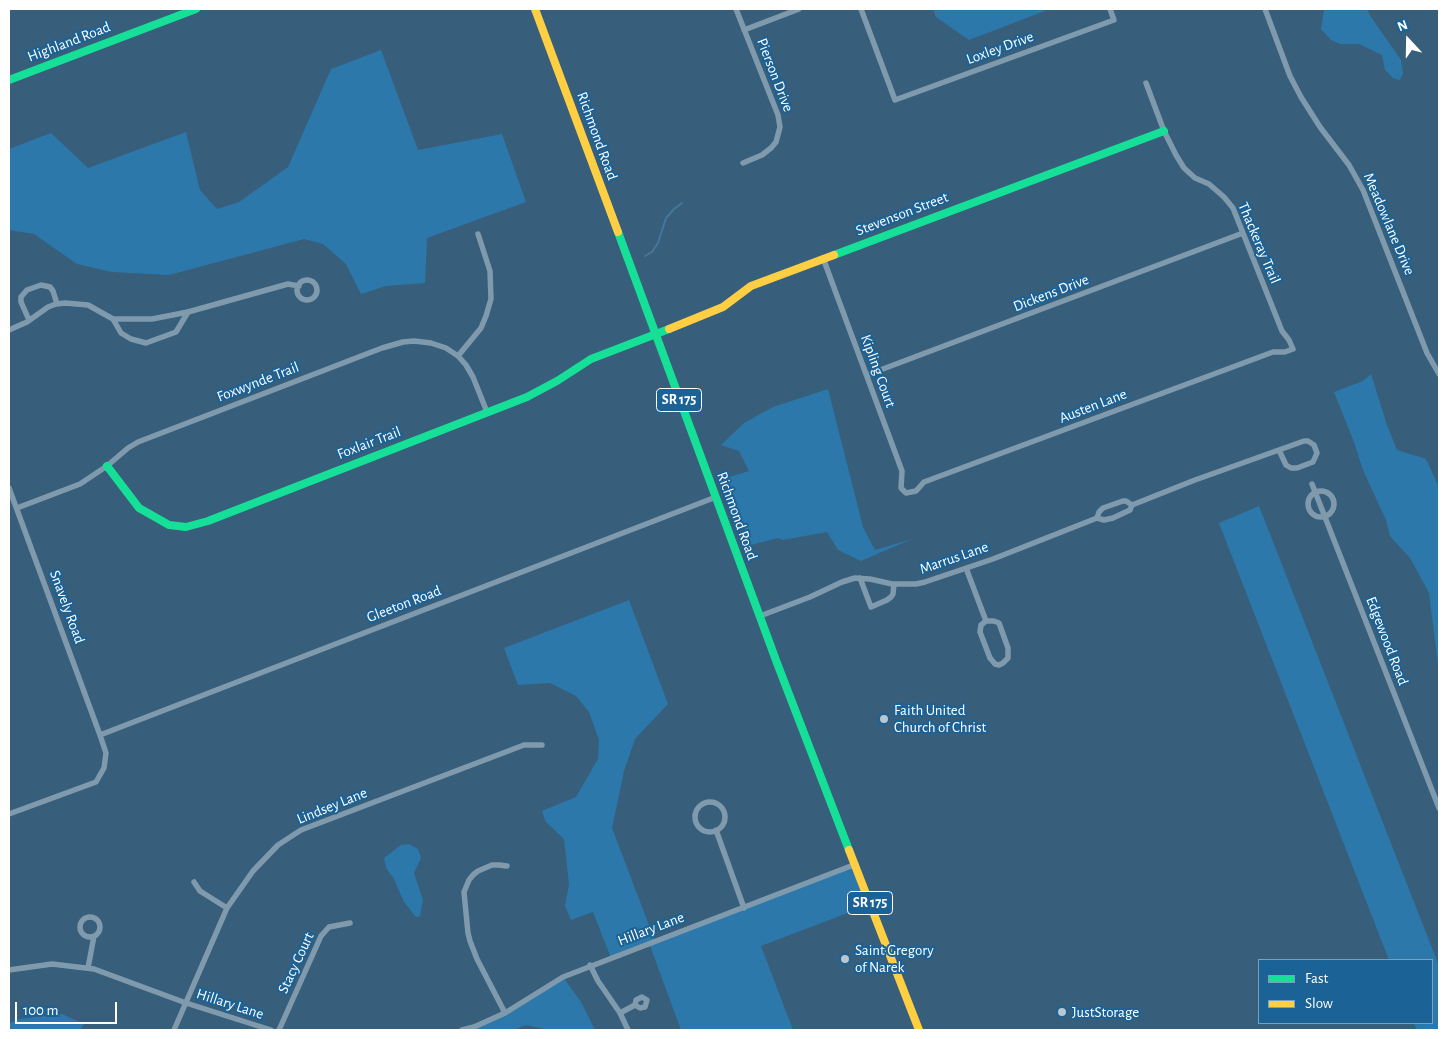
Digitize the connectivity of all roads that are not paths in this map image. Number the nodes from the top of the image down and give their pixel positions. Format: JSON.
{"nodes":[{"id":1,"x":196,"y":9,"type":"edge"},
{"id":2,"x":535,"y":9,"type":"edge"},
{"id":3,"x":736,"y":9,"type":"edge"},
{"id":4,"x":799,"y":9,"type":"edge"},
{"id":5,"x":861,"y":9,"type":"edge"},
{"id":6,"x":1110,"y":9,"type":"edge"},
{"id":7,"x":1265,"y":9,"type":"edge"},
{"id":8,"x":744,"y":30,"type":"junction"},
{"id":9,"x":9,"y":80,"type":"edge"},
{"id":10,"x":1146,"y":82,"type":"dead end"},
{"id":11,"x":1164,"y":131,"type":"junction"},
{"id":12,"x":743,"y":163,"type":"dead end"},
{"id":13,"x":1243,"y":233,"type":"junction"},
{"id":14,"x":478,"y":234,"type":"dead end"},
{"id":15,"x":822,"y":258,"type":"junction"},
{"id":16,"x":299,"y":286,"type":"dead end"},
{"id":17,"x":57,"y":304,"type":"junction"},
{"id":18,"x":188,"y":312,"type":"junction"},
{"id":19,"x":113,"y":319,"type":"junction"},
{"id":20,"x":29,"y":320,"type":"junction"},
{"id":21,"x":9,"y":330,"type":"edge"},
{"id":22,"x":655,"y":334,"type":"junction"},
{"id":23,"x":1293,"y":348,"type":"joint"},
{"id":24,"x":458,"y":356,"type":"junction"},
{"id":25,"x":1439,"y":374,"type":"edge"},
{"id":26,"x":867,"y":375,"type":"junction"},
{"id":27,"x":487,"y":412,"type":"junction"},
{"id":28,"x":1279,"y":450,"type":"junction"},
{"id":29,"x":107,"y":466,"type":"junction"},
{"id":30,"x":1312,"y":484,"type":"dead end"},
{"id":31,"x":9,"y":488,"type":"edge"},
{"id":32,"x":1315,"y":492,"type":"junction"},
{"id":33,"x":906,"y":493,"type":"joint"},
{"id":34,"x":716,"y":497,"type":"junction"},
{"id":35,"x":1132,"y":505,"type":"junction"},
{"id":36,"x":17,"y":508,"type":"junction"},
{"id":37,"x":1325,"y":517,"type":"junction"},
{"id":38,"x":1097,"y":518,"type":"junction"},
{"id":39,"x":966,"y":568,"type":"junction"},
{"id":40,"x":860,"y":578,"type":"junction"},
{"id":41,"x":894,"y":584,"type":"junction"},
{"id":42,"x":760,"y":616,"type":"junction"},
{"id":43,"x":986,"y":621,"type":"junction"},
{"id":44,"x":100,"y":735,"type":"junction"},
{"id":45,"x":542,"y":745,"type":"dead end"},
{"id":46,"x":1439,"y":808,"type":"edge"},
{"id":47,"x":9,"y":814,"type":"edge"},
{"id":48,"x":716,"y":830,"type":"junction"},
{"id":49,"x":856,"y":864,"type":"junction"},
{"id":50,"x":506,"y":866,"type":"dead end"},
{"id":51,"x":194,"y":882,"type":"dead end"},
{"id":52,"x":226,"y":908,"type":"junction"},
{"id":53,"x":744,"y":908,"type":"junction"},
{"id":54,"x":350,"y":923,"type":"dead end"},
{"id":55,"x":94,"y":936,"type":"dead end"},
{"id":56,"x":590,"y":965,"type":"junction"},
{"id":57,"x":88,"y":968,"type":"junction"},
{"id":58,"x":9,"y":970,"type":"edge"},
{"id":59,"x":186,"y":1003,"type":"junction"},
{"id":60,"x":635,"y":1005,"type":"dead end"},
{"id":61,"x":505,"y":1012,"type":"junction"},
{"id":62,"x":620,"y":1013,"type":"junction"},
{"id":63,"x":475,"y":1028,"type":"edge"},
{"id":64,"x":174,"y":1030,"type":"edge"},
{"id":65,"x":271,"y":1030,"type":"edge"},
{"id":66,"x":279,"y":1030,"type":"edge"},
{"id":67,"x":462,"y":1030,"type":"edge"},
{"id":68,"x":628,"y":1030,"type":"edge"},
{"id":69,"x":919,"y":1030,"type":"edge"}],
"edges":[{"from":1,"to":9,"type":"street","name":"Highland Road"},
{"from":2,"to":22,"type":"street","name":"Richmond Road","number":"SR 175"},
{"from":3,"to":8,"type":"street","name":"Pierson Drive"},
{"from":4,"to":8,"type":"street"},
{"from":5,"to":6,"type":"street","name":"Loxley Drive"},
{"from":7,"to":25,"type":"street","name":"Meadowlane Drive"},
{"from":8,"to":12,"type":"street","name":"Pierson Drive"},
{"from":10,"to":11,"type":"street","name":"Thackeray Trail"},
{"from":11,"to":13,"type":"street","name":"Thackeray Trail"},
{"from":11,"to":15,"type":"street","name":"Stevenson Street"},
{"from":13,"to":23,"type":"street","name":"Thackeray Trail"},
{"from":13,"to":26,"type":"street","name":"Dickens Drive"},
{"from":14,"to":24,"type":"street"},
{"from":15,"to":22,"type":"street","name":"Stevenson Street"},
{"from":15,"to":26,"type":"street","name":"Kipling Court"},
{"from":16,"to":18,"type":"street"},
{"from":17,"to":19,"type":"street"},
{"from":17,"to":20,"type":"street"},
{"from":17,"to":20,"type":"street"},
{"from":18,"to":19,"type":"street"},
{"from":18,"to":19,"type":"street"},
{"from":20,"to":21,"type":"street"},
{"from":22,"to":27,"type":"street","name":"Foxlair Trail"},
{"from":22,"to":34,"type":"street","name":"Richmond Road","number":"SR 175"},
{"from":23,"to":33,"type":"street","name":"Austen Lane"},
{"from":24,"to":27,"type":"street","name":"Foxwynde Trail"},
{"from":24,"to":29,"type":"street","name":"Foxwynde Trail"},
{"from":26,"to":33,"type":"street","name":"Kipling Court"},
{"from":27,"to":29,"type":"street","name":"Foxlair Trail"},
{"from":28,"to":28,"type":"street"},
{"from":28,"to":35,"type":"street"},
{"from":29,"to":36,"type":"street","name":"Foxwynde Trail"},
{"from":30,"to":32,"type":"street","name":"Edgewood Road"},
{"from":31,"to":36,"type":"street","name":"Snavely Road"},
{"from":32,"to":37,"type":"street","name":"Edgewood Road"},
{"from":32,"to":37,"type":"street"},
{"from":32,"to":37,"type":"street"},
{"from":34,"to":42,"type":"street","name":"Richmond Road","number":"SR 175"},
{"from":34,"to":44,"type":"street","name":"Gleeton Road"},
{"from":35,"to":38,"type":"street","name":"Marrus Lane"},
{"from":35,"to":38,"type":"street","name":"Marrus Lane"},
{"from":36,"to":44,"type":"street","name":"Snavely Road"},
{"from":37,"to":46,"type":"street","name":"Edgewood Road"},
{"from":38,"to":39,"type":"street","name":"Marrus Lane"},
{"from":39,"to":41,"type":"street","name":"Marrus Lane"},
{"from":39,"to":43,"type":"street"},
{"from":40,"to":41,"type":"street","name":"Marrus Lane"},
{"from":40,"to":41,"type":"street"},
{"from":40,"to":42,"type":"street","name":"Marrus Lane"},
{"from":42,"to":49,"type":"street","name":"Richmond Road","number":"SR 175"},
{"from":43,"to":43,"type":"street"},
{"from":44,"to":47,"type":"street","name":"Snavely Road"},
{"from":45,"to":52,"type":"street","name":"Lindsey Lane"},
{"from":48,"to":48,"type":"street"},
{"from":48,"to":53,"type":"street"},
{"from":49,"to":53,"type":"street","name":"Hillary Lane"},
{"from":49,"to":69,"type":"street","name":"Richmond Road","number":"SR 175"},
{"from":50,"to":61,"type":"street"},
{"from":51,"to":52,"type":"street"},
{"from":52,"to":59,"type":"street","name":"Lindsey Lane"},
{"from":53,"to":56,"type":"street","name":"Hillary Lane"},
{"from":54,"to":66,"type":"street","name":"Stacy Court"},
{"from":55,"to":57,"type":"street"},
{"from":56,"to":61,"type":"street","name":"Hillary Lane"},
{"from":56,"to":62,"type":"street"},
{"from":57,"to":58,"type":"street","name":"Hillary Lane"},
{"from":57,"to":59,"type":"street","name":"Hillary Lane"},
{"from":59,"to":64,"type":"street","name":"Lindsey Lane"},
{"from":59,"to":65,"type":"street","name":"Hillary Lane"},
{"from":60,"to":62,"type":"street"},
{"from":61,"to":63,"type":"street","name":"Hillary Lane"},
{"from":62,"to":68,"type":"street"},
{"from":63,"to":67,"type":"street","name":"Hillary Lane"}]}
